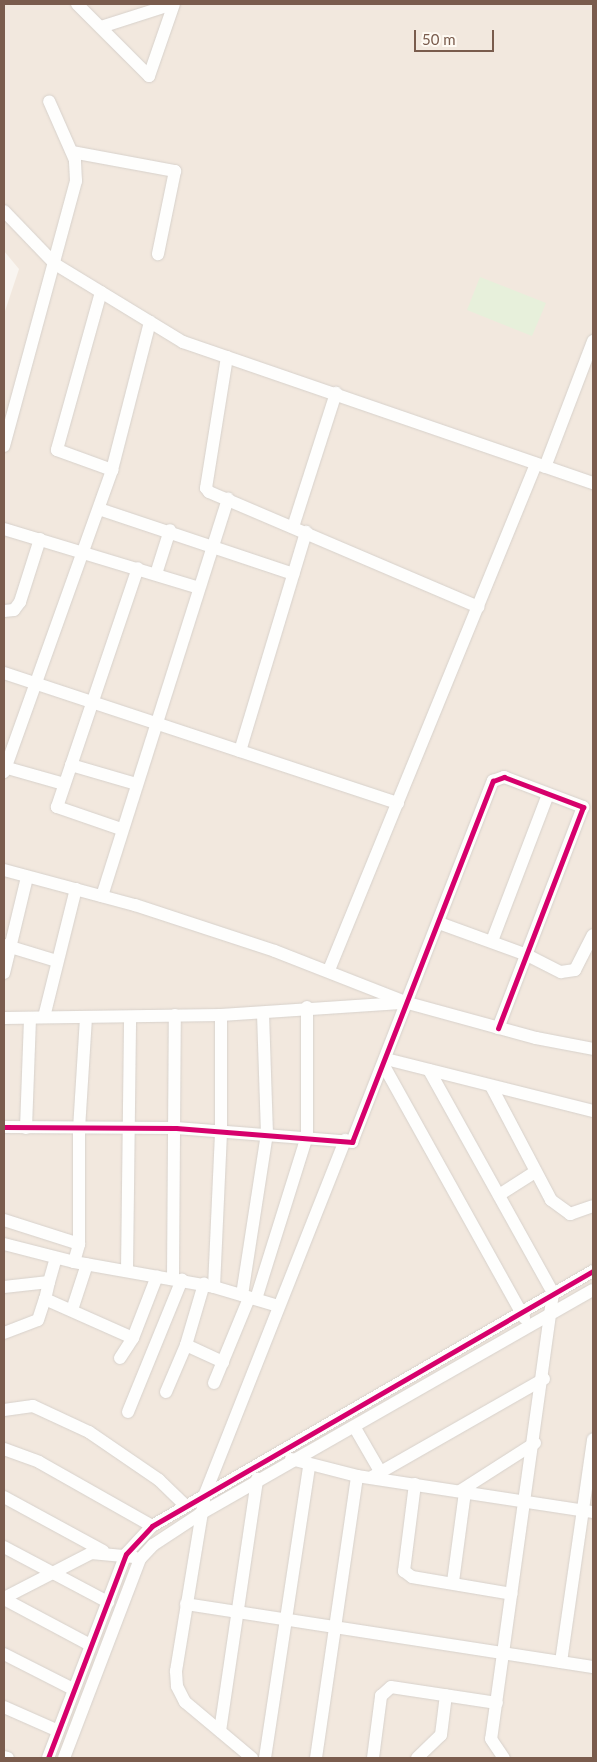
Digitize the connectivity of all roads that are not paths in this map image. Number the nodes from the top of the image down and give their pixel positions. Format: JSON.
{"nodes":[{"id":1,"x":77,"y":4,"type":"edge"},
{"id":2,"x":173,"y":4,"type":"edge"},
{"id":3,"x":101,"y":27,"type":"junction"},
{"id":4,"x":49,"y":102,"type":"dead end"},
{"id":5,"x":72,"y":152,"type":"junction"},
{"id":6,"x":4,"y":211,"type":"edge"},
{"id":7,"x":158,"y":254,"type":"dead end"},
{"id":8,"x":55,"y":264,"type":"junction"},
{"id":9,"x":100,"y":292,"type":"junction"},
{"id":10,"x":150,"y":322,"type":"junction"},
{"id":11,"x":593,"y":341,"type":"edge"},
{"id":12,"x":227,"y":358,"type":"junction"},
{"id":13,"x":336,"y":392,"type":"junction"},
{"id":14,"x":4,"y":446,"type":"edge"},
{"id":15,"x":541,"y":466,"type":"junction"},
{"id":16,"x":112,"y":470,"type":"junction"},
{"id":17,"x":593,"y":483,"type":"edge"},
{"id":18,"x":228,"y":499,"type":"junction"},
{"id":19,"x":99,"y":509,"type":"junction"},
{"id":20,"x":293,"y":527,"type":"junction"},
{"id":21,"x":4,"y":529,"type":"edge"},
{"id":22,"x":170,"y":530,"type":"junction"},
{"id":23,"x":306,"y":532,"type":"junction"},
{"id":24,"x":40,"y":539,"type":"junction"},
{"id":25,"x":214,"y":545,"type":"junction"},
{"id":26,"x":83,"y":552,"type":"junction"},
{"id":27,"x":138,"y":568,"type":"junction"},
{"id":28,"x":156,"y":574,"type":"junction"},
{"id":29,"x":293,"y":574,"type":"junction"},
{"id":30,"x":199,"y":588,"type":"junction"},
{"id":31,"x":478,"y":607,"type":"junction"},
{"id":32,"x":4,"y":610,"type":"edge"},
{"id":33,"x":4,"y":673,"type":"edge"},
{"id":34,"x":35,"y":684,"type":"junction"},
{"id":35,"x":93,"y":702,"type":"junction"},
{"id":36,"x":157,"y":722,"type":"junction"},
{"id":37,"x":240,"y":750,"type":"junction"},
{"id":38,"x":71,"y":765,"type":"junction"},
{"id":39,"x":4,"y":769,"type":"edge"},
{"id":40,"x":64,"y":784,"type":"junction"},
{"id":41,"x":136,"y":784,"type":"junction"},
{"id":42,"x":548,"y":794,"type":"junction"},
{"id":43,"x":398,"y":803,"type":"junction"},
{"id":44,"x":588,"y":809,"type":"edge"},
{"id":45,"x":121,"y":829,"type":"junction"},
{"id":46,"x":4,"y":870,"type":"edge"},
{"id":47,"x":27,"y":877,"type":"junction"},
{"id":48,"x":76,"y":889,"type":"junction"},
{"id":49,"x":102,"y":896,"type":"junction"},
{"id":50,"x":439,"y":923,"type":"junction"},
{"id":51,"x":593,"y":935,"type":"edge"},
{"id":52,"x":492,"y":941,"type":"junction"},
{"id":53,"x":7,"y":946,"type":"edge"},
{"id":54,"x":527,"y":954,"type":"junction"},
{"id":55,"x":57,"y":962,"type":"junction"},
{"id":56,"x":329,"y":970,"type":"junction"},
{"id":57,"x":4,"y":974,"type":"edge"},
{"id":58,"x":408,"y":1003,"type":"junction"},
{"id":59,"x":307,"y":1007,"type":"junction"},
{"id":60,"x":263,"y":1013,"type":"junction"},
{"id":61,"x":175,"y":1015,"type":"junction"},
{"id":62,"x":221,"y":1015,"type":"junction"},
{"id":63,"x":44,"y":1017,"type":"junction"},
{"id":64,"x":86,"y":1017,"type":"junction"},
{"id":65,"x":130,"y":1017,"type":"junction"},
{"id":66,"x":4,"y":1018,"type":"edge"},
{"id":67,"x":30,"y":1018,"type":"junction"},
{"id":68,"x":498,"y":1028,"type":"junction"},
{"id":69,"x":593,"y":1049,"type":"edge"},
{"id":70,"x":385,"y":1062,"type":"junction"},
{"id":71,"x":429,"y":1070,"type":"junction"},
{"id":72,"x":491,"y":1086,"type":"junction"},
{"id":73,"x":593,"y":1111,"type":"edge"},
{"id":74,"x":4,"y":1127,"type":"edge"},
{"id":75,"x":26,"y":1128,"type":"junction"},
{"id":76,"x":176,"y":1128,"type":"junction"},
{"id":77,"x":79,"y":1129,"type":"junction"},
{"id":78,"x":126,"y":1130,"type":"junction"},
{"id":79,"x":221,"y":1131,"type":"junction"},
{"id":80,"x":267,"y":1134,"type":"junction"},
{"id":81,"x":307,"y":1136,"type":"junction"},
{"id":82,"x":344,"y":1140,"type":"junction"},
{"id":83,"x":535,"y":1172,"type":"junction"},
{"id":84,"x":499,"y":1195,"type":"junction"},
{"id":85,"x":593,"y":1206,"type":"edge"},
{"id":86,"x":4,"y":1220,"type":"edge"},
{"id":87,"x":4,"y":1244,"type":"edge"},
{"id":88,"x":79,"y":1244,"type":"junction"},
{"id":89,"x":56,"y":1258,"type":"junction"},
{"id":90,"x":81,"y":1263,"type":"junction"},
{"id":91,"x":127,"y":1270,"type":"junction"},
{"id":92,"x":593,"y":1271,"type":"edge"},
{"id":93,"x":157,"y":1276,"type":"junction"},
{"id":94,"x":177,"y":1279,"type":"junction"},
{"id":95,"x":49,"y":1282,"type":"junction"},
{"id":96,"x":209,"y":1286,"type":"junction"},
{"id":97,"x":4,"y":1287,"type":"edge"},
{"id":98,"x":593,"y":1290,"type":"edge"},
{"id":99,"x":553,"y":1294,"type":"junction"},
{"id":100,"x":249,"y":1297,"type":"junction"},
{"id":101,"x":45,"y":1299,"type":"junction"},
{"id":102,"x":278,"y":1306,"type":"junction"},
{"id":103,"x":72,"y":1310,"type":"junction"},
{"id":104,"x":521,"y":1311,"type":"junction"},
{"id":105,"x":553,"y":1313,"type":"junction"},
{"id":106,"x":528,"y":1328,"type":"junction"},
{"id":107,"x":4,"y":1333,"type":"edge"},
{"id":108,"x":133,"y":1338,"type":"junction"},
{"id":109,"x":186,"y":1345,"type":"junction"},
{"id":110,"x":120,"y":1358,"type":"dead end"},
{"id":111,"x":223,"y":1362,"type":"junction"},
{"id":112,"x":544,"y":1379,"type":"junction"},
{"id":113,"x":214,"y":1384,"type":"dead end"},
{"id":114,"x":166,"y":1392,"type":"dead end"},
{"id":115,"x":4,"y":1410,"type":"edge"},
{"id":116,"x":128,"y":1412,"type":"dead end"},
{"id":117,"x":355,"y":1428,"type":"junction"},
{"id":118,"x":593,"y":1439,"type":"edge"},
{"id":119,"x":535,"y":1443,"type":"junction"},
{"id":120,"x":4,"y":1449,"type":"edge"},
{"id":121,"x":281,"y":1454,"type":"junction"},
{"id":122,"x":296,"y":1462,"type":"junction"},
{"id":123,"x":260,"y":1465,"type":"junction"},
{"id":124,"x":309,"y":1467,"type":"junction"},
{"id":125,"x":377,"y":1475,"type":"junction"},
{"id":126,"x":357,"y":1476,"type":"junction"},
{"id":127,"x":256,"y":1484,"type":"junction"},
{"id":128,"x":415,"y":1484,"type":"junction"},
{"id":129,"x":463,"y":1492,"type":"junction"},
{"id":130,"x":205,"y":1494,"type":"junction"},
{"id":131,"x":4,"y":1497,"type":"edge"},
{"id":132,"x":526,"y":1501,"type":"junction"},
{"id":133,"x":184,"y":1504,"type":"junction"},
{"id":134,"x":589,"y":1511,"type":"edge"},
{"id":135,"x":200,"y":1514,"type":"junction"},
{"id":136,"x":152,"y":1526,"type":"junction"},
{"id":137,"x":4,"y":1547,"type":"edge"},
{"id":138,"x":103,"y":1551,"type":"junction"},
{"id":139,"x":126,"y":1554,"type":"junction"},
{"id":140,"x":140,"y":1559,"type":"junction"},
{"id":141,"x":49,"y":1571,"type":"junction"},
{"id":142,"x":453,"y":1582,"type":"junction"},
{"id":143,"x":512,"y":1594,"type":"junction"},
{"id":144,"x":4,"y":1598,"type":"edge"},
{"id":145,"x":108,"y":1602,"type":"junction"},
{"id":146,"x":186,"y":1604,"type":"junction"},
{"id":147,"x":238,"y":1611,"type":"junction"},
{"id":148,"x":286,"y":1618,"type":"junction"},
{"id":149,"x":334,"y":1626,"type":"junction"},
{"id":150,"x":90,"y":1645,"type":"junction"},
{"id":151,"x":4,"y":1654,"type":"edge"},
{"id":152,"x":506,"y":1654,"type":"junction"},
{"id":153,"x":561,"y":1662,"type":"junction"},
{"id":154,"x":593,"y":1667,"type":"edge"},
{"id":155,"x":73,"y":1689,"type":"junction"},
{"id":156,"x":446,"y":1695,"type":"junction"},
{"id":157,"x":497,"y":1704,"type":"junction"},
{"id":158,"x":4,"y":1707,"type":"edge"},
{"id":159,"x":56,"y":1730,"type":"junction"},
{"id":160,"x":220,"y":1731,"type":"junction"},
{"id":161,"x":4,"y":1757,"type":"edge"},
{"id":162,"x":8,"y":1758,"type":"edge"},
{"id":163,"x":48,"y":1758,"type":"edge"},
{"id":164,"x":64,"y":1758,"type":"edge"},
{"id":165,"x":252,"y":1758,"type":"edge"},
{"id":166,"x":265,"y":1758,"type":"edge"},
{"id":167,"x":316,"y":1758,"type":"edge"},
{"id":168,"x":373,"y":1758,"type":"edge"},
{"id":169,"x":416,"y":1758,"type":"edge"},
{"id":170,"x":503,"y":1758,"type":"edge"}],
"edges":[{"from":1,"to":3,"type":"street"},
{"from":2,"to":3,"type":"street"},
{"from":2,"to":3,"type":"street"},
{"from":4,"to":5,"type":"street"},
{"from":5,"to":7,"type":"street"},
{"from":5,"to":8,"type":"street"},
{"from":6,"to":8,"type":"street"},
{"from":8,"to":9,"type":"street"},
{"from":8,"to":14,"type":"street"},
{"from":9,"to":10,"type":"street"},
{"from":9,"to":16,"type":"street"},
{"from":10,"to":12,"type":"street"},
{"from":10,"to":16,"type":"street"},
{"from":11,"to":15,"type":"street"},
{"from":12,"to":13,"type":"street"},
{"from":12,"to":18,"type":"street"},
{"from":13,"to":15,"type":"street"},
{"from":13,"to":20,"type":"street"},
{"from":15,"to":17,"type":"street"},
{"from":15,"to":31,"type":"street"},
{"from":16,"to":19,"type":"street"},
{"from":18,"to":20,"type":"street"},
{"from":18,"to":25,"type":"street"},
{"from":19,"to":22,"type":"street"},
{"from":19,"to":26,"type":"street"},
{"from":20,"to":23,"type":"street"},
{"from":21,"to":24,"type":"street"},
{"from":22,"to":25,"type":"street"},
{"from":22,"to":28,"type":"street"},
{"from":23,"to":29,"type":"street"},
{"from":23,"to":31,"type":"street"},
{"from":24,"to":26,"type":"street"},
{"from":24,"to":32,"type":"street"},
{"from":25,"to":29,"type":"street"},
{"from":25,"to":30,"type":"street"},
{"from":26,"to":27,"type":"street"},
{"from":26,"to":34,"type":"street"},
{"from":27,"to":28,"type":"street"},
{"from":27,"to":35,"type":"street"},
{"from":28,"to":30,"type":"street"},
{"from":29,"to":37,"type":"street"},
{"from":30,"to":36,"type":"street"},
{"from":31,"to":43,"type":"street"},
{"from":33,"to":34,"type":"street"},
{"from":34,"to":35,"type":"street"},
{"from":34,"to":39,"type":"street"},
{"from":35,"to":36,"type":"street"},
{"from":35,"to":38,"type":"street"},
{"from":36,"to":37,"type":"street"},
{"from":36,"to":41,"type":"street"},
{"from":37,"to":43,"type":"street"},
{"from":38,"to":40,"type":"street"},
{"from":38,"to":41,"type":"street"},
{"from":39,"to":40,"type":"street"},
{"from":40,"to":45,"type":"street"},
{"from":41,"to":45,"type":"street"},
{"from":42,"to":44,"type":"street"},
{"from":42,"to":50,"type":"street"},
{"from":42,"to":52,"type":"street"},
{"from":43,"to":56,"type":"street"},
{"from":44,"to":54,"type":"street"},
{"from":45,"to":49,"type":"street"},
{"from":46,"to":47,"type":"street"},
{"from":47,"to":48,"type":"street"},
{"from":47,"to":53,"type":"street"},
{"from":48,"to":49,"type":"street"},
{"from":48,"to":55,"type":"street"},
{"from":49,"to":56,"type":"street"},
{"from":50,"to":52,"type":"street"},
{"from":50,"to":58,"type":"street"},
{"from":51,"to":54,"type":"street"},
{"from":52,"to":54,"type":"street"},
{"from":53,"to":55,"type":"street"},
{"from":53,"to":57,"type":"street"},
{"from":54,"to":68,"type":"street"},
{"from":55,"to":63,"type":"street"},
{"from":56,"to":58,"type":"street"},
{"from":58,"to":59,"type":"street"},
{"from":58,"to":68,"type":"street"},
{"from":58,"to":70,"type":"street"},
{"from":59,"to":60,"type":"street"},
{"from":59,"to":81,"type":"street"},
{"from":60,"to":62,"type":"street"},
{"from":60,"to":80,"type":"street"},
{"from":61,"to":62,"type":"street"},
{"from":61,"to":65,"type":"street"},
{"from":61,"to":76,"type":"street"},
{"from":62,"to":79,"type":"street"},
{"from":63,"to":64,"type":"street"},
{"from":63,"to":67,"type":"street"},
{"from":64,"to":65,"type":"street"},
{"from":64,"to":77,"type":"street"},
{"from":65,"to":78,"type":"street"},
{"from":66,"to":67,"type":"street"},
{"from":67,"to":75,"type":"street"},
{"from":68,"to":69,"type":"street"},
{"from":70,"to":71,"type":"street"},
{"from":70,"to":82,"type":"street"},
{"from":70,"to":104,"type":"street"},
{"from":71,"to":72,"type":"street"},
{"from":71,"to":84,"type":"street"},
{"from":72,"to":73,"type":"street"},
{"from":72,"to":83,"type":"street"},
{"from":74,"to":75,"type":"street"},
{"from":75,"to":77,"type":"street"},
{"from":76,"to":78,"type":"street"},
{"from":76,"to":79,"type":"street"},
{"from":76,"to":94,"type":"street"},
{"from":77,"to":78,"type":"street"},
{"from":77,"to":88,"type":"street"},
{"from":78,"to":91,"type":"street"},
{"from":79,"to":80,"type":"street"},
{"from":79,"to":96,"type":"street"},
{"from":80,"to":81,"type":"street"},
{"from":80,"to":100,"type":"street"},
{"from":81,"to":82,"type":"street"},
{"from":81,"to":100,"type":"street"},
{"from":82,"to":102,"type":"street"},
{"from":83,"to":84,"type":"street"},
{"from":83,"to":85,"type":"street"},
{"from":84,"to":99,"type":"street"},
{"from":86,"to":88,"type":"street"},
{"from":87,"to":89,"type":"street"},
{"from":88,"to":90,"type":"street"},
{"from":89,"to":90,"type":"street"},
{"from":89,"to":95,"type":"street"},
{"from":90,"to":91,"type":"street"},
{"from":90,"to":103,"type":"street"},
{"from":91,"to":93,"type":"street"},
{"from":92,"to":99,"type":"street"},
{"from":93,"to":94,"type":"street"},
{"from":93,"to":108,"type":"street"},
{"from":94,"to":96,"type":"street"},
{"from":94,"to":116,"type":"street"},
{"from":95,"to":97,"type":"street"},
{"from":95,"to":101,"type":"street"},
{"from":96,"to":100,"type":"street"},
{"from":96,"to":109,"type":"street"},
{"from":98,"to":105,"type":"street"},
{"from":99,"to":104,"type":"street"},
{"from":99,"to":105,"type":"street"},
{"from":100,"to":102,"type":"street"},
{"from":100,"to":111,"type":"street"},
{"from":101,"to":103,"type":"street"},
{"from":101,"to":107,"type":"street"},
{"from":102,"to":130,"type":"street"},
{"from":103,"to":108,"type":"street"},
{"from":104,"to":106,"type":"street"},
{"from":104,"to":121,"type":"street"},
{"from":105,"to":106,"type":"street"},
{"from":105,"to":112,"type":"street"},
{"from":106,"to":117,"type":"street"},
{"from":108,"to":110,"type":"street"},
{"from":109,"to":111,"type":"street"},
{"from":109,"to":114,"type":"street"},
{"from":111,"to":113,"type":"street"},
{"from":112,"to":119,"type":"street"},
{"from":112,"to":125,"type":"street"},
{"from":115,"to":133,"type":"street"},
{"from":117,"to":122,"type":"street"},
{"from":117,"to":125,"type":"street"},
{"from":118,"to":134,"type":"street"},
{"from":119,"to":129,"type":"street"},
{"from":119,"to":132,"type":"street"},
{"from":120,"to":136,"type":"street"},
{"from":121,"to":122,"type":"street"},
{"from":121,"to":123,"type":"street"},
{"from":122,"to":124,"type":"street"},
{"from":122,"to":127,"type":"street"},
{"from":123,"to":127,"type":"street"},
{"from":123,"to":130,"type":"street"},
{"from":124,"to":126,"type":"street"},
{"from":124,"to":148,"type":"street"},
{"from":125,"to":126,"type":"street"},
{"from":125,"to":128,"type":"street"},
{"from":126,"to":149,"type":"street"},
{"from":127,"to":135,"type":"street"},
{"from":127,"to":147,"type":"street"},
{"from":128,"to":129,"type":"street"},
{"from":128,"to":142,"type":"street"},
{"from":129,"to":132,"type":"street"},
{"from":129,"to":142,"type":"street"},
{"from":130,"to":133,"type":"street"},
{"from":130,"to":135,"type":"street"},
{"from":131,"to":138,"type":"street"},
{"from":132,"to":134,"type":"street"},
{"from":132,"to":143,"type":"street"},
{"from":133,"to":136,"type":"street"},
{"from":134,"to":153,"type":"street"},
{"from":135,"to":140,"type":"street"},
{"from":135,"to":146,"type":"street"},
{"from":136,"to":139,"type":"street"},
{"from":137,"to":141,"type":"street"},
{"from":138,"to":139,"type":"street"},
{"from":138,"to":141,"type":"street"},
{"from":139,"to":140,"type":"street"},
{"from":139,"to":145,"type":"street"},
{"from":140,"to":164,"type":"street"},
{"from":141,"to":144,"type":"street"},
{"from":141,"to":145,"type":"street"},
{"from":142,"to":143,"type":"street"},
{"from":143,"to":152,"type":"street"},
{"from":144,"to":150,"type":"street"},
{"from":145,"to":150,"type":"street"},
{"from":146,"to":147,"type":"street"},
{"from":146,"to":160,"type":"street"},
{"from":147,"to":148,"type":"street"},
{"from":147,"to":160,"type":"street"},
{"from":148,"to":149,"type":"street"},
{"from":148,"to":166,"type":"street"},
{"from":149,"to":152,"type":"street"},
{"from":149,"to":167,"type":"street"},
{"from":150,"to":155,"type":"street"},
{"from":151,"to":155,"type":"street"},
{"from":152,"to":153,"type":"street"},
{"from":152,"to":157,"type":"street"},
{"from":153,"to":154,"type":"street"},
{"from":155,"to":159,"type":"street"},
{"from":156,"to":157,"type":"street"},
{"from":156,"to":168,"type":"street"},
{"from":156,"to":169,"type":"street"},
{"from":157,"to":170,"type":"street"},
{"from":158,"to":159,"type":"street"},
{"from":159,"to":163,"type":"street"},
{"from":160,"to":165,"type":"street"},
{"from":161,"to":162,"type":"street"}]}
